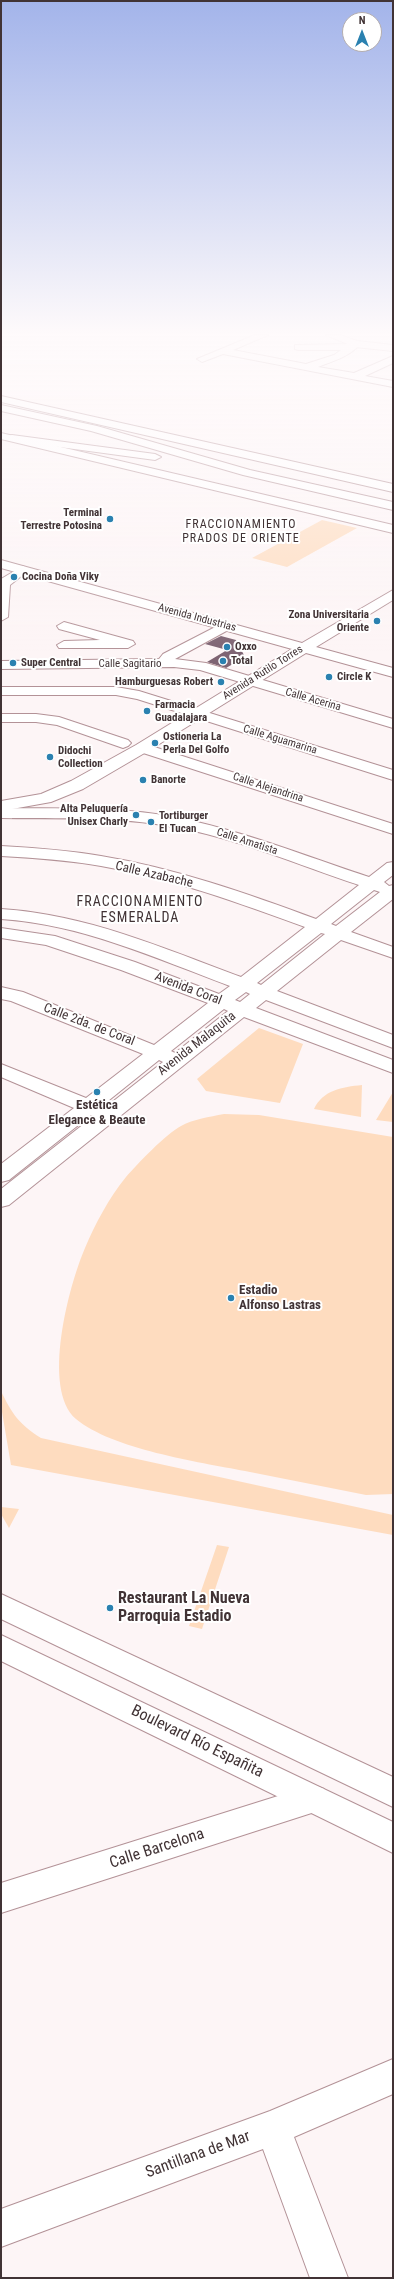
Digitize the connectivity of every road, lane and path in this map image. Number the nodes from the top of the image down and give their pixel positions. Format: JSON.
{"nodes":[{"id":1,"x":25,"y":441,"type":"edge"},
{"id":2,"x":39,"y":441,"type":"edge"},
{"id":3,"x":83,"y":441,"type":"edge"},
{"id":4,"x":139,"y":441,"type":"edge"},
{"id":5,"x":176,"y":441,"type":"edge"},
{"id":6,"x":188,"y":441,"type":"edge"},
{"id":7,"x":155,"y":457,"type":"junction"},
{"id":8,"x":293,"y":465,"type":"junction"},
{"id":9,"x":393,"y":488,"type":"edge"},
{"id":10,"x":393,"y":493,"type":"edge"},
{"id":11,"x":342,"y":494,"type":"junction"},
{"id":12,"x":393,"y":506,"type":"edge"},
{"id":13,"x":393,"y":512,"type":"edge"},
{"id":14,"x":365,"y":522,"type":"junction"},
{"id":15,"x":393,"y":524,"type":"edge"},
{"id":16,"x":393,"y":529,"type":"edge"},
{"id":17,"x":1,"y":555,"type":"edge"},
{"id":18,"x":1,"y":564,"type":"edge"},
{"id":19,"x":22,"y":567,"type":"junction"},
{"id":20,"x":1,"y":569,"type":"edge"},
{"id":21,"x":393,"y":583,"type":"edge"},
{"id":22,"x":1,"y":591,"type":"edge"},
{"id":23,"x":393,"y":594,"type":"edge"},
{"id":24,"x":62,"y":610,"type":"dead end"},
{"id":25,"x":1,"y":613,"type":"edge"},
{"id":26,"x":1,"y":617,"type":"edge"},
{"id":27,"x":64,"y":626,"type":"junction"},
{"id":28,"x":225,"y":626,"type":"junction"},
{"id":29,"x":258,"y":635,"type":"junction"},
{"id":30,"x":143,"y":638,"type":"dead end"},
{"id":31,"x":302,"y":642,"type":"junction"},
{"id":32,"x":128,"y":644,"type":"junction"},
{"id":33,"x":64,"y":645,"type":"junction"},
{"id":34,"x":278,"y":657,"type":"junction"},
{"id":35,"x":345,"y":659,"type":"junction"},
{"id":36,"x":393,"y":663,"type":"edge"},
{"id":37,"x":67,"y":664,"type":"junction"},
{"id":38,"x":163,"y":664,"type":"junction"},
{"id":39,"x":1,"y":665,"type":"edge"},
{"id":40,"x":393,"y":673,"type":"edge"},
{"id":41,"x":234,"y":677,"type":"junction"},
{"id":42,"x":249,"y":681,"type":"junction"},
{"id":43,"x":1,"y":691,"type":"edge"},
{"id":44,"x":182,"y":709,"type":"junction"},
{"id":45,"x":198,"y":714,"type":"junction"},
{"id":46,"x":1,"y":718,"type":"edge"},
{"id":47,"x":393,"y":724,"type":"edge"},
{"id":48,"x":124,"y":743,"type":"junction"},
{"id":49,"x":142,"y":748,"type":"junction"},
{"id":50,"x":393,"y":775,"type":"edge"},
{"id":51,"x":1,"y":795,"type":"edge"},
{"id":52,"x":1,"y":806,"type":"edge"},
{"id":53,"x":1,"y":813,"type":"edge"},
{"id":54,"x":393,"y":829,"type":"edge"},
{"id":55,"x":1,"y":851,"type":"edge"},
{"id":56,"x":393,"y":867,"type":"edge"},
{"id":57,"x":371,"y":884,"type":"junction"},
{"id":58,"x":393,"y":891,"type":"edge"},
{"id":59,"x":1,"y":914,"type":"edge"},
{"id":60,"x":317,"y":926,"type":"junction"},
{"id":61,"x":1,"y":933,"type":"edge"},
{"id":62,"x":339,"y":934,"type":"junction"},
{"id":63,"x":393,"y":953,"type":"edge"},
{"id":64,"x":243,"y":984,"type":"junction"},
{"id":65,"x":263,"y":992,"type":"junction"},
{"id":66,"x":1,"y":993,"type":"edge"},
{"id":67,"x":222,"y":1002,"type":"junction"},
{"id":68,"x":242,"y":1009,"type":"junction"},
{"id":69,"x":393,"y":1044,"type":"edge"},
{"id":70,"x":157,"y":1052,"type":"junction"},
{"id":71,"x":176,"y":1060,"type":"junction"},
{"id":72,"x":386,"y":1064,"type":"edge"},
{"id":73,"x":1,"y":1070,"type":"edge"},
{"id":74,"x":88,"y":1106,"type":"junction"},
{"id":75,"x":108,"y":1115,"type":"junction"},
{"id":76,"x":4,"y":1168,"type":"edge"},
{"id":77,"x":30,"y":1176,"type":"junction"},
{"id":78,"x":1,"y":1200,"type":"edge"},
{"id":79,"x":1,"y":1606,"type":"edge"},
{"id":80,"x":1,"y":1647,"type":"edge"},
{"id":81,"x":393,"y":1793,"type":"edge"},
{"id":82,"x":313,"y":1799,"type":"junction"},
{"id":83,"x":393,"y":1838,"type":"edge"},
{"id":84,"x":1,"y":1898,"type":"edge"},
{"id":85,"x":393,"y":2076,"type":"edge"},
{"id":86,"x":273,"y":2128,"type":"junction"},
{"id":87,"x":1,"y":2228,"type":"edge"},
{"id":88,"x":329,"y":2278,"type":"edge"}],
"edges":[{"from":1,"to":14,"type":"main road"},
{"from":2,"to":7,"type":"main road"},
{"from":3,"to":7,"type":"main road"},
{"from":4,"to":11,"type":"main road"},
{"from":5,"to":11,"type":"main road"},
{"from":6,"to":8,"type":"main road"},
{"from":7,"to":13,"type":"main road"},
{"from":8,"to":9,"type":"main road"},
{"from":8,"to":10,"type":"main road"},
{"from":11,"to":12,"type":"main road"},
{"from":14,"to":15,"type":"main road"},
{"from":14,"to":16,"type":"main road"},
{"from":17,"to":19,"type":"main road","name":"Avenida Industrias"},
{"from":18,"to":19,"type":"main road","name":"Avenida Industrias"},
{"from":19,"to":20,"type":"street"},
{"from":19,"to":22,"type":"street"},
{"from":19,"to":28,"type":"main road","name":"Avenida Industrias"},
{"from":19,"to":31,"type":"main road","name":"Avenida Industrias"},
{"from":21,"to":31,"type":"main road","name":"Avenida Rutilo Torres"},
{"from":22,"to":25,"type":"street"},
{"from":23,"to":31,"type":"main road","name":"Avenida Rutilo Torres"},
{"from":24,"to":27,"type":"street"},
{"from":25,"to":26,"type":"street"},
{"from":27,"to":32,"type":"street"},
{"from":27,"to":33,"type":"street"},
{"from":28,"to":29,"type":"main road","name":"Avenida Industrias"},
{"from":28,"to":38,"type":"street"},
{"from":29,"to":31,"type":"main road","name":"Avenida Industrias"},
{"from":29,"to":34,"type":"main road"},
{"from":30,"to":32,"type":"street"},
{"from":31,"to":34,"type":"main road","name":"Avenida Rutilo Torres"},
{"from":31,"to":35,"type":"main road","name":"Avenida Industrias"},
{"from":31,"to":36,"type":"main road","name":"Avenida Industrias"},
{"from":32,"to":33,"type":"street"},
{"from":33,"to":37,"type":"street"},
{"from":34,"to":35,"type":"main road"},
{"from":34,"to":41,"type":"main road","name":"Avenida Rutilo Torres"},
{"from":34,"to":42,"type":"main road","name":"Avenida Rutilo Torres"},
{"from":35,"to":40,"type":"main road","name":"Avenida Industrias"},
{"from":37,"to":38,"type":"street","name":"Calle Sagitario"},
{"from":37,"to":39,"type":"street","name":"Calle Sagitario"},
{"from":38,"to":41,"type":"street","name":"Calle Sagitario"},
{"from":41,"to":42,"type":"street","name":"Calle Acerina"},
{"from":41,"to":44,"type":"main road","name":"Avenida Rutilo Torres"},
{"from":42,"to":45,"type":"main road","name":"Avenida Rutilo Torres"},
{"from":42,"to":47,"type":"street","name":"Calle Acerina"},
{"from":43,"to":44,"type":"street","name":"Calle Aguamarina"},
{"from":44,"to":45,"type":"street","name":"Calle Aguamarina"},
{"from":44,"to":48,"type":"main road","name":"Avenida Rutilo Torres"},
{"from":45,"to":49,"type":"main road","name":"Avenida Rutilo Torres"},
{"from":45,"to":50,"type":"street","name":"Calle Aguamarina"},
{"from":46,"to":48,"type":"street"},
{"from":48,"to":51,"type":"main road","name":"Avenida Rutilo Torres"},
{"from":49,"to":52,"type":"main road","name":"Avenida Rutilo Torres"},
{"from":49,"to":54,"type":"street","name":"Calle Alejandrina"},
{"from":53,"to":57,"type":"street","name":"Calle Amatista"},
{"from":55,"to":60,"type":"street","name":"Calle Azabache"},
{"from":56,"to":57,"type":"street","name":"Avenida Malaquita"},
{"from":57,"to":58,"type":"street","name":"Calle Amatista"},
{"from":57,"to":60,"type":"street","name":"Avenida Malaquita"},
{"from":58,"to":62,"type":"street","name":"Avenida Malaquita"},
{"from":59,"to":64,"type":"street","name":"Avenida Coral"},
{"from":60,"to":62,"type":"street","name":"Calle Azabache"},
{"from":60,"to":64,"type":"street","name":"Avenida Malaquita"},
{"from":61,"to":67,"type":"street","name":"Avenida Coral"},
{"from":62,"to":63,"type":"street","name":"Calle Azabache"},
{"from":62,"to":65,"type":"street","name":"Avenida Malaquita"},
{"from":64,"to":65,"type":"street","name":"Avenida Coral"},
{"from":64,"to":67,"type":"street","name":"Avenida Malaquita"},
{"from":65,"to":68,"type":"street","name":"Avenida Malaquita"},
{"from":65,"to":69,"type":"street","name":"Avenida Coral"},
{"from":66,"to":70,"type":"street","name":"Calle 2da. de Coral"},
{"from":67,"to":68,"type":"street","name":"Avenida Coral"},
{"from":67,"to":70,"type":"street","name":"Avenida Malaquita"},
{"from":68,"to":71,"type":"street","name":"Avenida Malaquita"},
{"from":68,"to":72,"type":"street","name":"Avenida Coral"},
{"from":69,"to":72,"type":"street"},
{"from":70,"to":71,"type":"street","name":"Calle 2da. de Coral"},
{"from":70,"to":74,"type":"street","name":"Avenida Malaquita"},
{"from":71,"to":75,"type":"street","name":"Avenida Malaquita"},
{"from":73,"to":74,"type":"street"},
{"from":74,"to":75,"type":"street"},
{"from":74,"to":76,"type":"street","name":"Avenida Malaquita"},
{"from":75,"to":77,"type":"street","name":"Avenida Malaquita"},
{"from":76,"to":77,"type":"street"},
{"from":77,"to":78,"type":"street","name":"Avenida Malaquita"},
{"from":79,"to":81,"type":"main road"},
{"from":80,"to":82,"type":"main road","name":"Boulevard Río Españita"},
{"from":82,"to":83,"type":"main road","name":"Boulevard Río Españita"},
{"from":82,"to":84,"type":"street","name":"Calle Barcelona"},
{"from":85,"to":86,"type":"street","name":"Santillana de Mar"},
{"from":86,"to":87,"type":"street","name":"Santillana de Mar"},
{"from":86,"to":88,"type":"street"}]}
